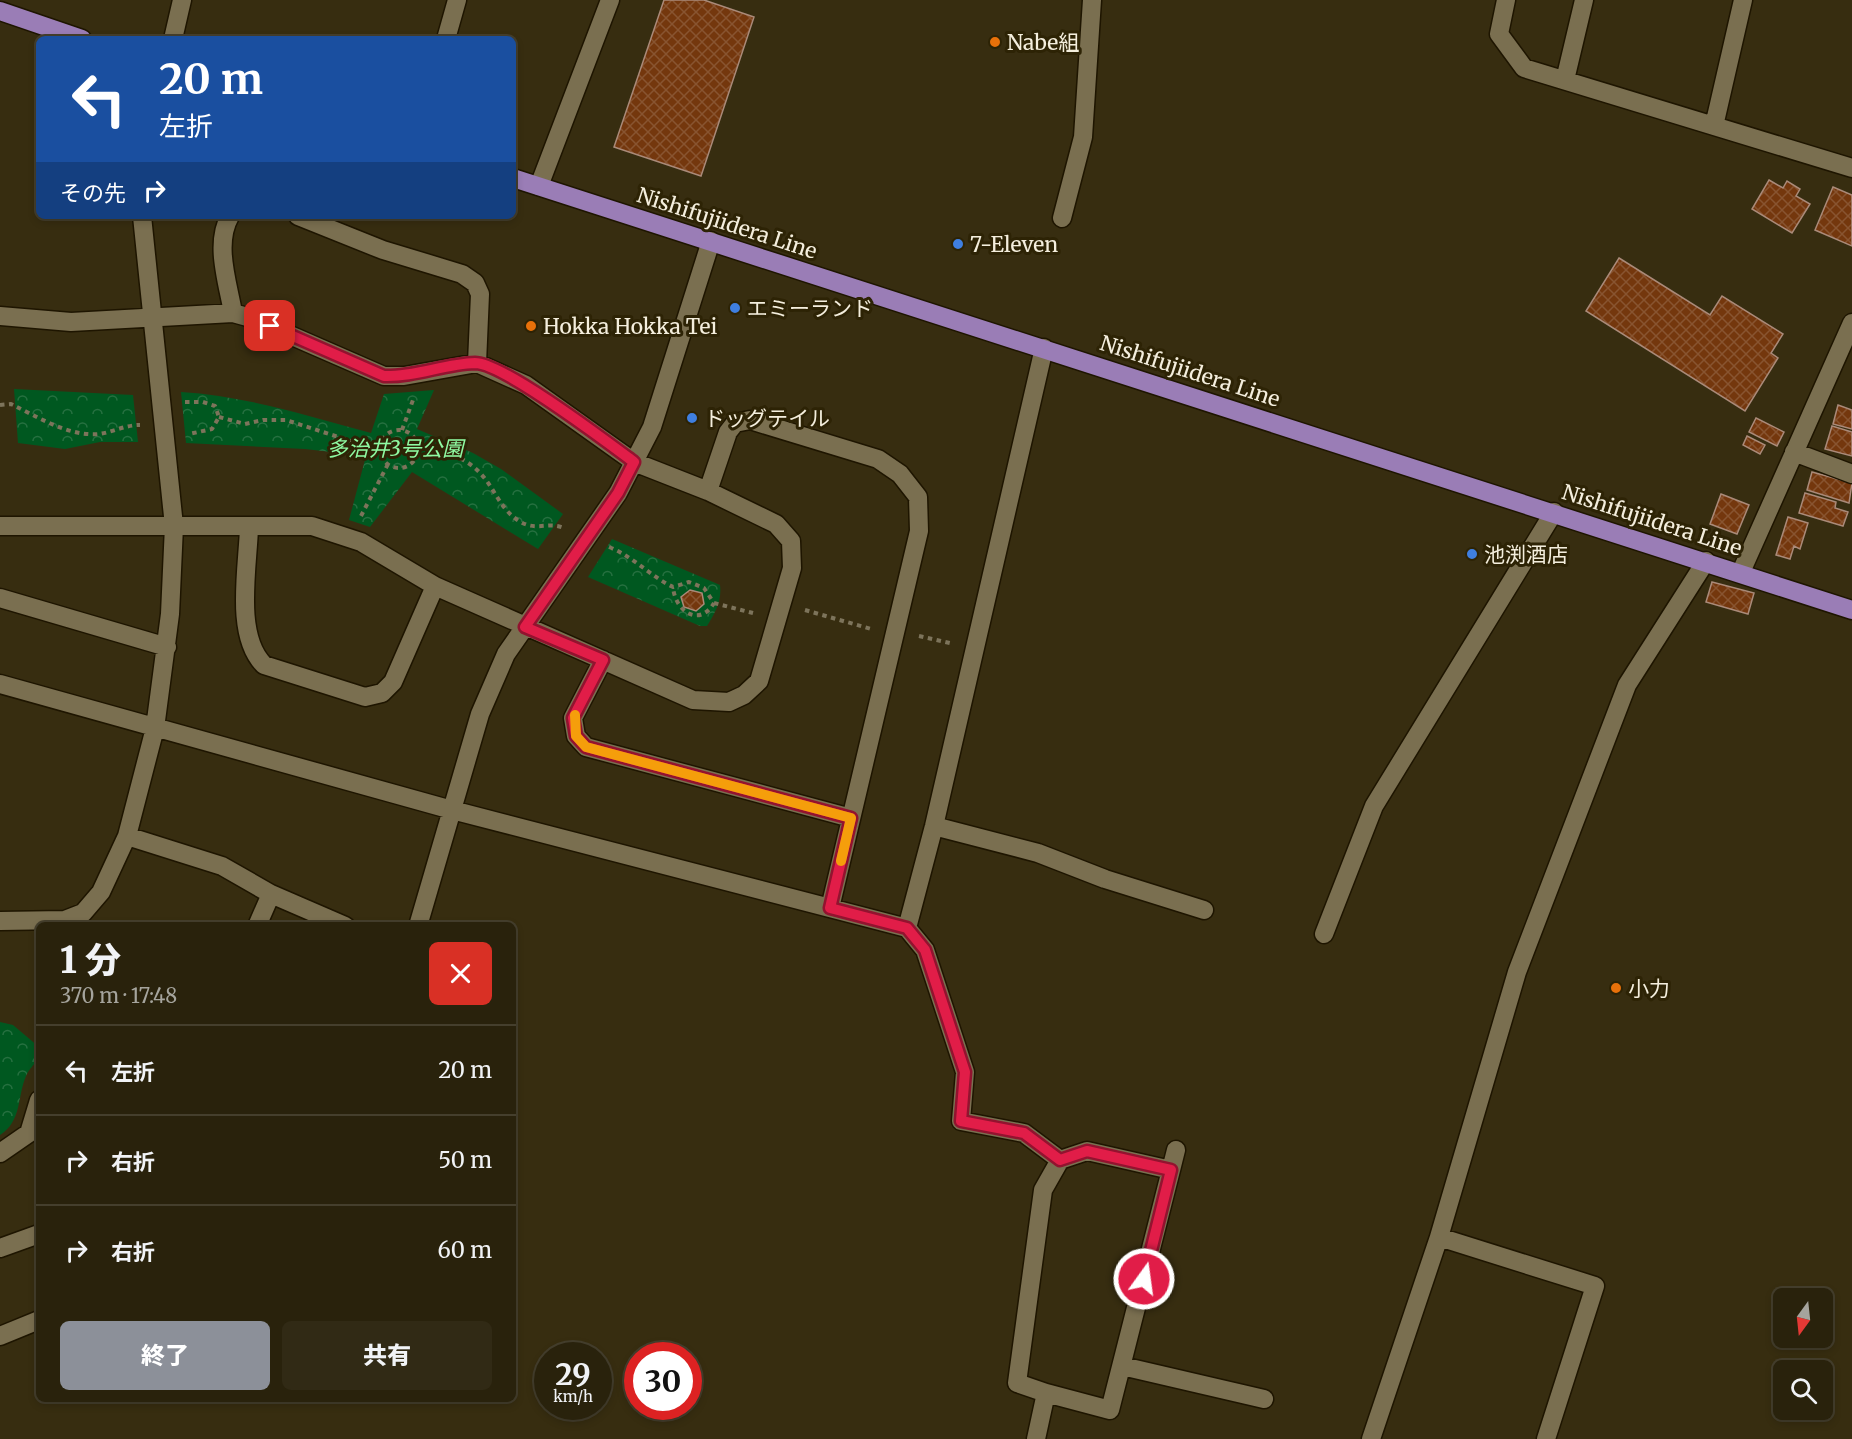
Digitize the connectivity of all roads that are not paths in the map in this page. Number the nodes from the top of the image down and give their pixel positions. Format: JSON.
{"nodes":[{"id":1,"x":182,"y":0,"type":"edge"},
{"id":2,"x":457,"y":0,"type":"edge"},
{"id":3,"x":610,"y":0,"type":"edge"},
{"id":4,"x":1092,"y":0,"type":"edge"},
{"id":5,"x":1506,"y":0,"type":"edge"},
{"id":6,"x":1584,"y":0,"type":"edge"},
{"id":7,"x":1743,"y":0,"type":"edge"},
{"id":8,"x":0,"y":11,"type":"edge"},
{"id":9,"x":73,"y":36,"type":"edge"},
{"id":10,"x":174,"y":36,"type":"edge"},
{"id":11,"x":447,"y":36,"type":"edge"},
{"id":12,"x":1565,"y":81,"type":"junction"},
{"id":13,"x":1714,"y":126,"type":"junction"},
{"id":14,"x":1852,"y":168,"type":"edge"},
{"id":15,"x":516,"y":179,"type":"edge"},
{"id":16,"x":539,"y":186,"type":"junction"},
{"id":17,"x":1062,"y":218,"type":"dead end"},
{"id":18,"x":142,"y":219,"type":"edge"},
{"id":19,"x":228,"y":219,"type":"edge"},
{"id":20,"x":306,"y":219,"type":"edge"},
{"id":21,"x":711,"y":241,"type":"junction"},
{"id":22,"x":233,"y":313,"type":"junction"},
{"id":23,"x":0,"y":316,"type":"edge"},
{"id":24,"x":152,"y":317,"type":"junction"},
{"id":25,"x":1852,"y":323,"type":"edge"},
{"id":26,"x":1044,"y":348,"type":"junction"},
{"id":27,"x":1846,"y":352,"type":"edge"},
{"id":28,"x":477,"y":363,"type":"junction"},
{"id":29,"x":1794,"y":452,"type":"junction"},
{"id":30,"x":634,"y":462,"type":"junction"},
{"id":31,"x":1852,"y":474,"type":"edge"},
{"id":32,"x":708,"y":491,"type":"junction"},
{"id":33,"x":1554,"y":512,"type":"junction"},
{"id":34,"x":0,"y":526,"type":"edge"},
{"id":35,"x":174,"y":526,"type":"junction"},
{"id":36,"x":249,"y":526,"type":"junction"},
{"id":37,"x":1706,"y":561,"type":"junction"},
{"id":38,"x":1741,"y":572,"type":"junction"},
{"id":39,"x":435,"y":586,"type":"junction"},
{"id":40,"x":0,"y":598,"type":"edge"},
{"id":41,"x":1852,"y":610,"type":"edge"},
{"id":42,"x":525,"y":627,"type":"junction"},
{"id":43,"x":166,"y":647,"type":"junction"},
{"id":44,"x":603,"y":660,"type":"junction"},
{"id":45,"x":0,"y":684,"type":"edge"},
{"id":46,"x":155,"y":728,"type":"junction"},
{"id":47,"x":452,"y":810,"type":"junction"},
{"id":48,"x":851,"y":818,"type":"junction"},
{"id":49,"x":934,"y":826,"type":"junction"},
{"id":50,"x":127,"y":836,"type":"junction"},
{"id":51,"x":271,"y":894,"type":"junction"},
{"id":52,"x":830,"y":908,"type":"junction"},
{"id":53,"x":1204,"y":910,"type":"dead end"},
{"id":54,"x":0,"y":921,"type":"edge"},
{"id":55,"x":259,"y":922,"type":"edge"},
{"id":56,"x":336,"y":922,"type":"edge"},
{"id":57,"x":419,"y":922,"type":"edge"},
{"id":58,"x":907,"y":928,"type":"junction"},
{"id":59,"x":1324,"y":934,"type":"dead end"},
{"id":60,"x":36,"y":1110,"type":"edge"},
{"id":61,"x":1176,"y":1150,"type":"dead end"},
{"id":62,"x":0,"y":1153,"type":"edge"},
{"id":63,"x":1060,"y":1160,"type":"junction"},
{"id":64,"x":1171,"y":1170,"type":"junction"},
{"id":65,"x":36,"y":1235,"type":"edge"},
{"id":66,"x":1438,"y":1237,"type":"junction"},
{"id":67,"x":0,"y":1248,"type":"edge"},
{"id":68,"x":36,"y":1321,"type":"edge"},
{"id":69,"x":0,"y":1336,"type":"edge"},
{"id":70,"x":1122,"y":1366,"type":"junction"},
{"id":71,"x":1046,"y":1393,"type":"junction"},
{"id":72,"x":1264,"y":1399,"type":"dead end"},
{"id":73,"x":1377,"y":1437,"type":"edge"},
{"id":74,"x":1036,"y":1439,"type":"edge"},
{"id":75,"x":1546,"y":1439,"type":"edge"}],
"edges":[{"from":1,"to":10,"type":"street"},
{"from":2,"to":11,"type":"street"},
{"from":3,"to":16,"type":"street"},
{"from":4,"to":17,"type":"street"},
{"from":5,"to":12,"type":"street"},
{"from":6,"to":12,"type":"street"},
{"from":7,"to":13,"type":"street"},
{"from":8,"to":9,"type":"main road"},
{"from":12,"to":13,"type":"street"},
{"from":13,"to":14,"type":"street"},
{"from":15,"to":16,"type":"main road","name":"Nishifujiidera Line"},
{"from":16,"to":21,"type":"main road","name":"Nishifujiidera Line"},
{"from":18,"to":24,"type":"street"},
{"from":19,"to":22,"type":"street"},
{"from":20,"to":28,"type":"street"},
{"from":21,"to":26,"type":"main road","name":"Nishifujiidera Line"},
{"from":21,"to":30,"type":"street"},
{"from":22,"to":24,"type":"street"},
{"from":22,"to":28,"type":"street"},
{"from":23,"to":24,"type":"street"},
{"from":24,"to":35,"type":"street"},
{"from":25,"to":27,"type":"street"},
{"from":26,"to":33,"type":"main road","name":"Nishifujiidera Line"},
{"from":26,"to":49,"type":"street"},
{"from":27,"to":29,"type":"street"},
{"from":28,"to":30,"type":"street"},
{"from":29,"to":31,"type":"street"},
{"from":29,"to":38,"type":"street"},
{"from":30,"to":32,"type":"street"},
{"from":30,"to":42,"type":"street"},
{"from":32,"to":44,"type":"street"},
{"from":32,"to":48,"type":"street"},
{"from":33,"to":37,"type":"main road","name":"Nishifujiidera Line"},
{"from":33,"to":59,"type":"street"},
{"from":34,"to":35,"type":"street"},
{"from":35,"to":36,"type":"street"},
{"from":35,"to":43,"type":"street"},
{"from":36,"to":39,"type":"street"},
{"from":36,"to":39,"type":"street"},
{"from":37,"to":38,"type":"main road","name":"Nishifujiidera Line"},
{"from":37,"to":66,"type":"street"},
{"from":38,"to":41,"type":"main road","name":"Nishifujiidera Line"},
{"from":39,"to":42,"type":"street"},
{"from":40,"to":43,"type":"street"},
{"from":42,"to":44,"type":"street"},
{"from":42,"to":47,"type":"street"},
{"from":43,"to":46,"type":"street"},
{"from":44,"to":48,"type":"street"},
{"from":45,"to":46,"type":"street"},
{"from":46,"to":47,"type":"street"},
{"from":46,"to":50,"type":"street"},
{"from":47,"to":52,"type":"street"},
{"from":47,"to":57,"type":"street"},
{"from":48,"to":52,"type":"street"},
{"from":49,"to":53,"type":"street"},
{"from":49,"to":58,"type":"street"},
{"from":50,"to":51,"type":"street"},
{"from":50,"to":54,"type":"street"},
{"from":51,"to":55,"type":"street"},
{"from":51,"to":56,"type":"street"},
{"from":52,"to":58,"type":"street"},
{"from":58,"to":63,"type":"street"},
{"from":60,"to":62,"type":"street"},
{"from":61,"to":64,"type":"street"},
{"from":63,"to":64,"type":"street"},
{"from":63,"to":71,"type":"street"},
{"from":64,"to":70,"type":"street"},
{"from":65,"to":67,"type":"street"},
{"from":66,"to":73,"type":"street"},
{"from":66,"to":75,"type":"street"},
{"from":68,"to":69,"type":"street"},
{"from":70,"to":71,"type":"street"},
{"from":70,"to":72,"type":"street"},
{"from":71,"to":74,"type":"street"}]}
